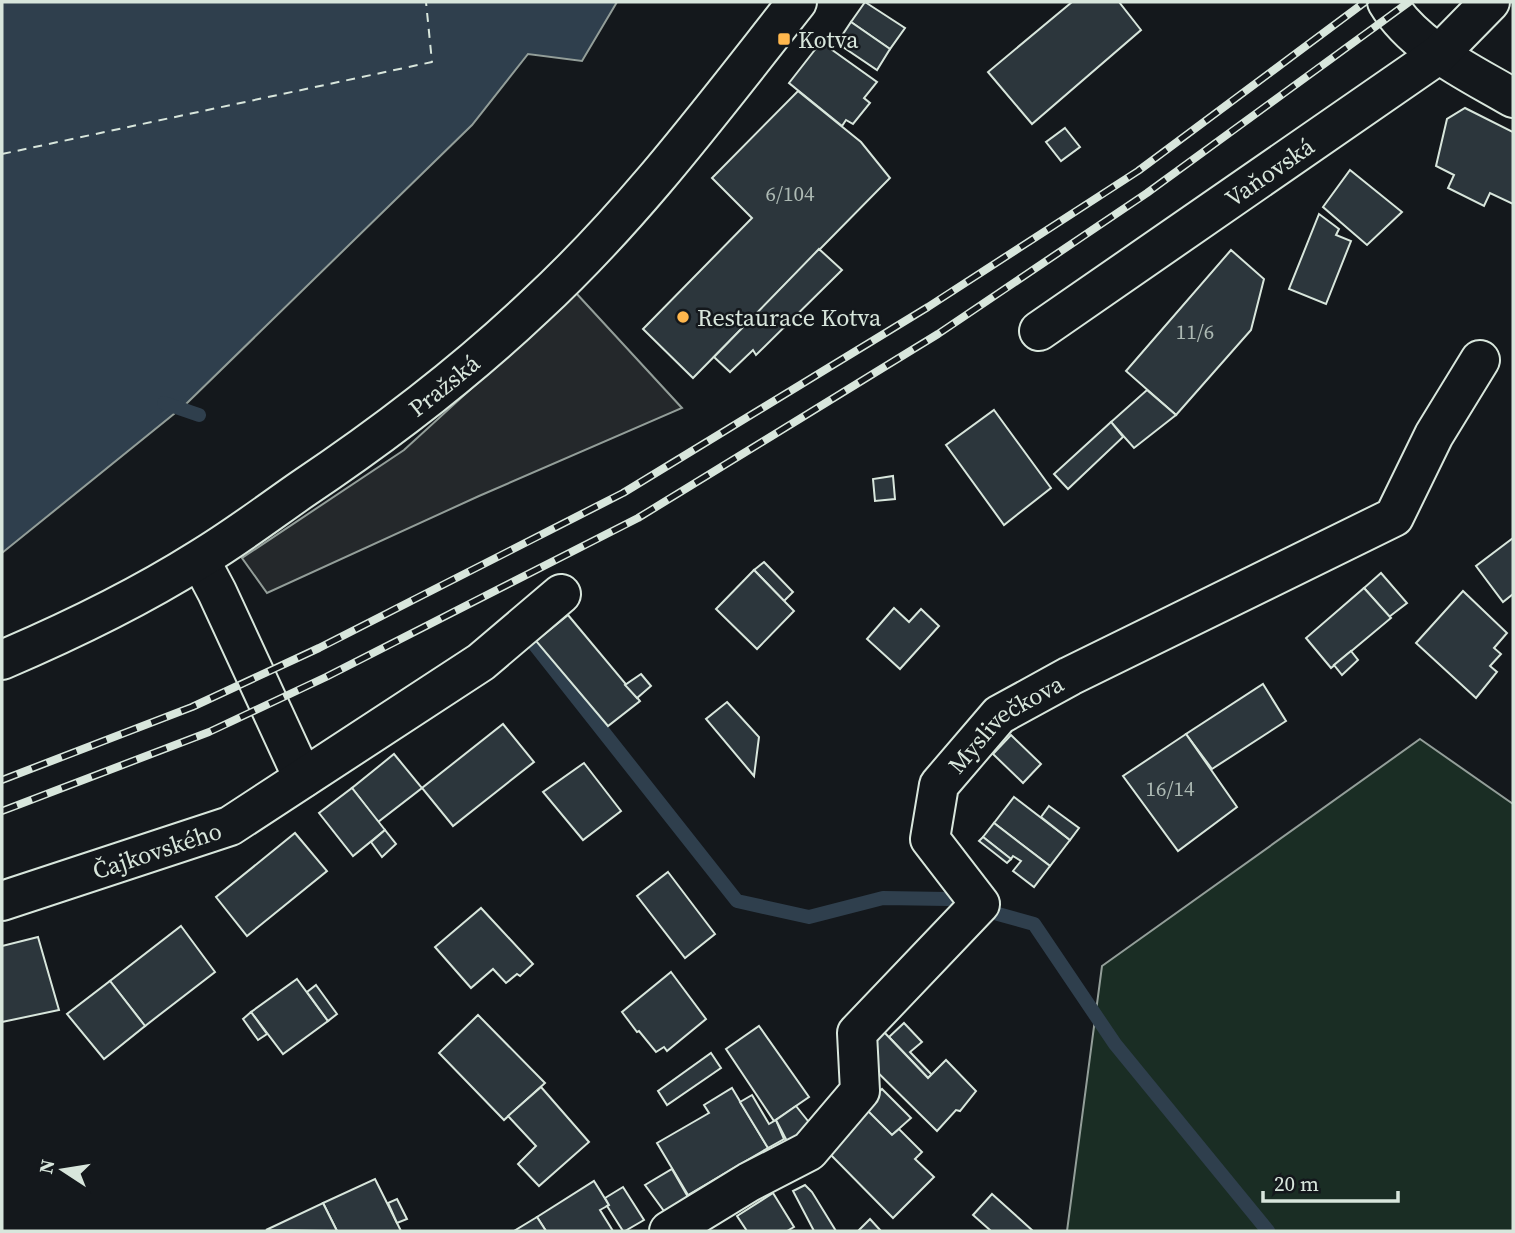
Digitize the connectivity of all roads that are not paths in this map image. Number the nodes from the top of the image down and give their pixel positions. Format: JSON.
{"nodes":[{"id":1,"x":797,"y":2,"type":"edge"},
{"id":2,"x":1387,"y":2,"type":"edge"},
{"id":3,"x":1490,"y":2,"type":"edge"},
{"id":4,"x":1438,"y":55,"type":"junction"},
{"id":5,"x":1513,"y":98,"type":"edge"},
{"id":6,"x":1039,"y":331,"type":"dead end"},
{"id":7,"x":1480,"y":360,"type":"dead end"},
{"id":8,"x":200,"y":560,"type":"junction"},
{"id":9,"x":561,"y":594,"type":"dead end"},
{"id":10,"x":2,"y":660,"type":"edge"},
{"id":11,"x":303,"y":778,"type":"junction"},
{"id":12,"x":2,"y":901,"type":"edge"},
{"id":13,"x":669,"y":1231,"type":"edge"}],
"edges":[{"from":1,"to":8,"type":"street","name":"Pražská"},
{"from":2,"to":4,"type":"street"},
{"from":3,"to":4,"type":"street","name":"Vaňovská"},
{"from":4,"to":5,"type":"street"},
{"from":4,"to":6,"type":"street","name":"Vaňovská"},
{"from":7,"to":13,"type":"street","name":"Myslivečkova"},
{"from":8,"to":10,"type":"street","name":"Pražská"},
{"from":8,"to":11,"type":"street"},
{"from":9,"to":11,"type":"street","name":"Čajkovského"},
{"from":11,"to":12,"type":"street","name":"Čajkovského"}]}
